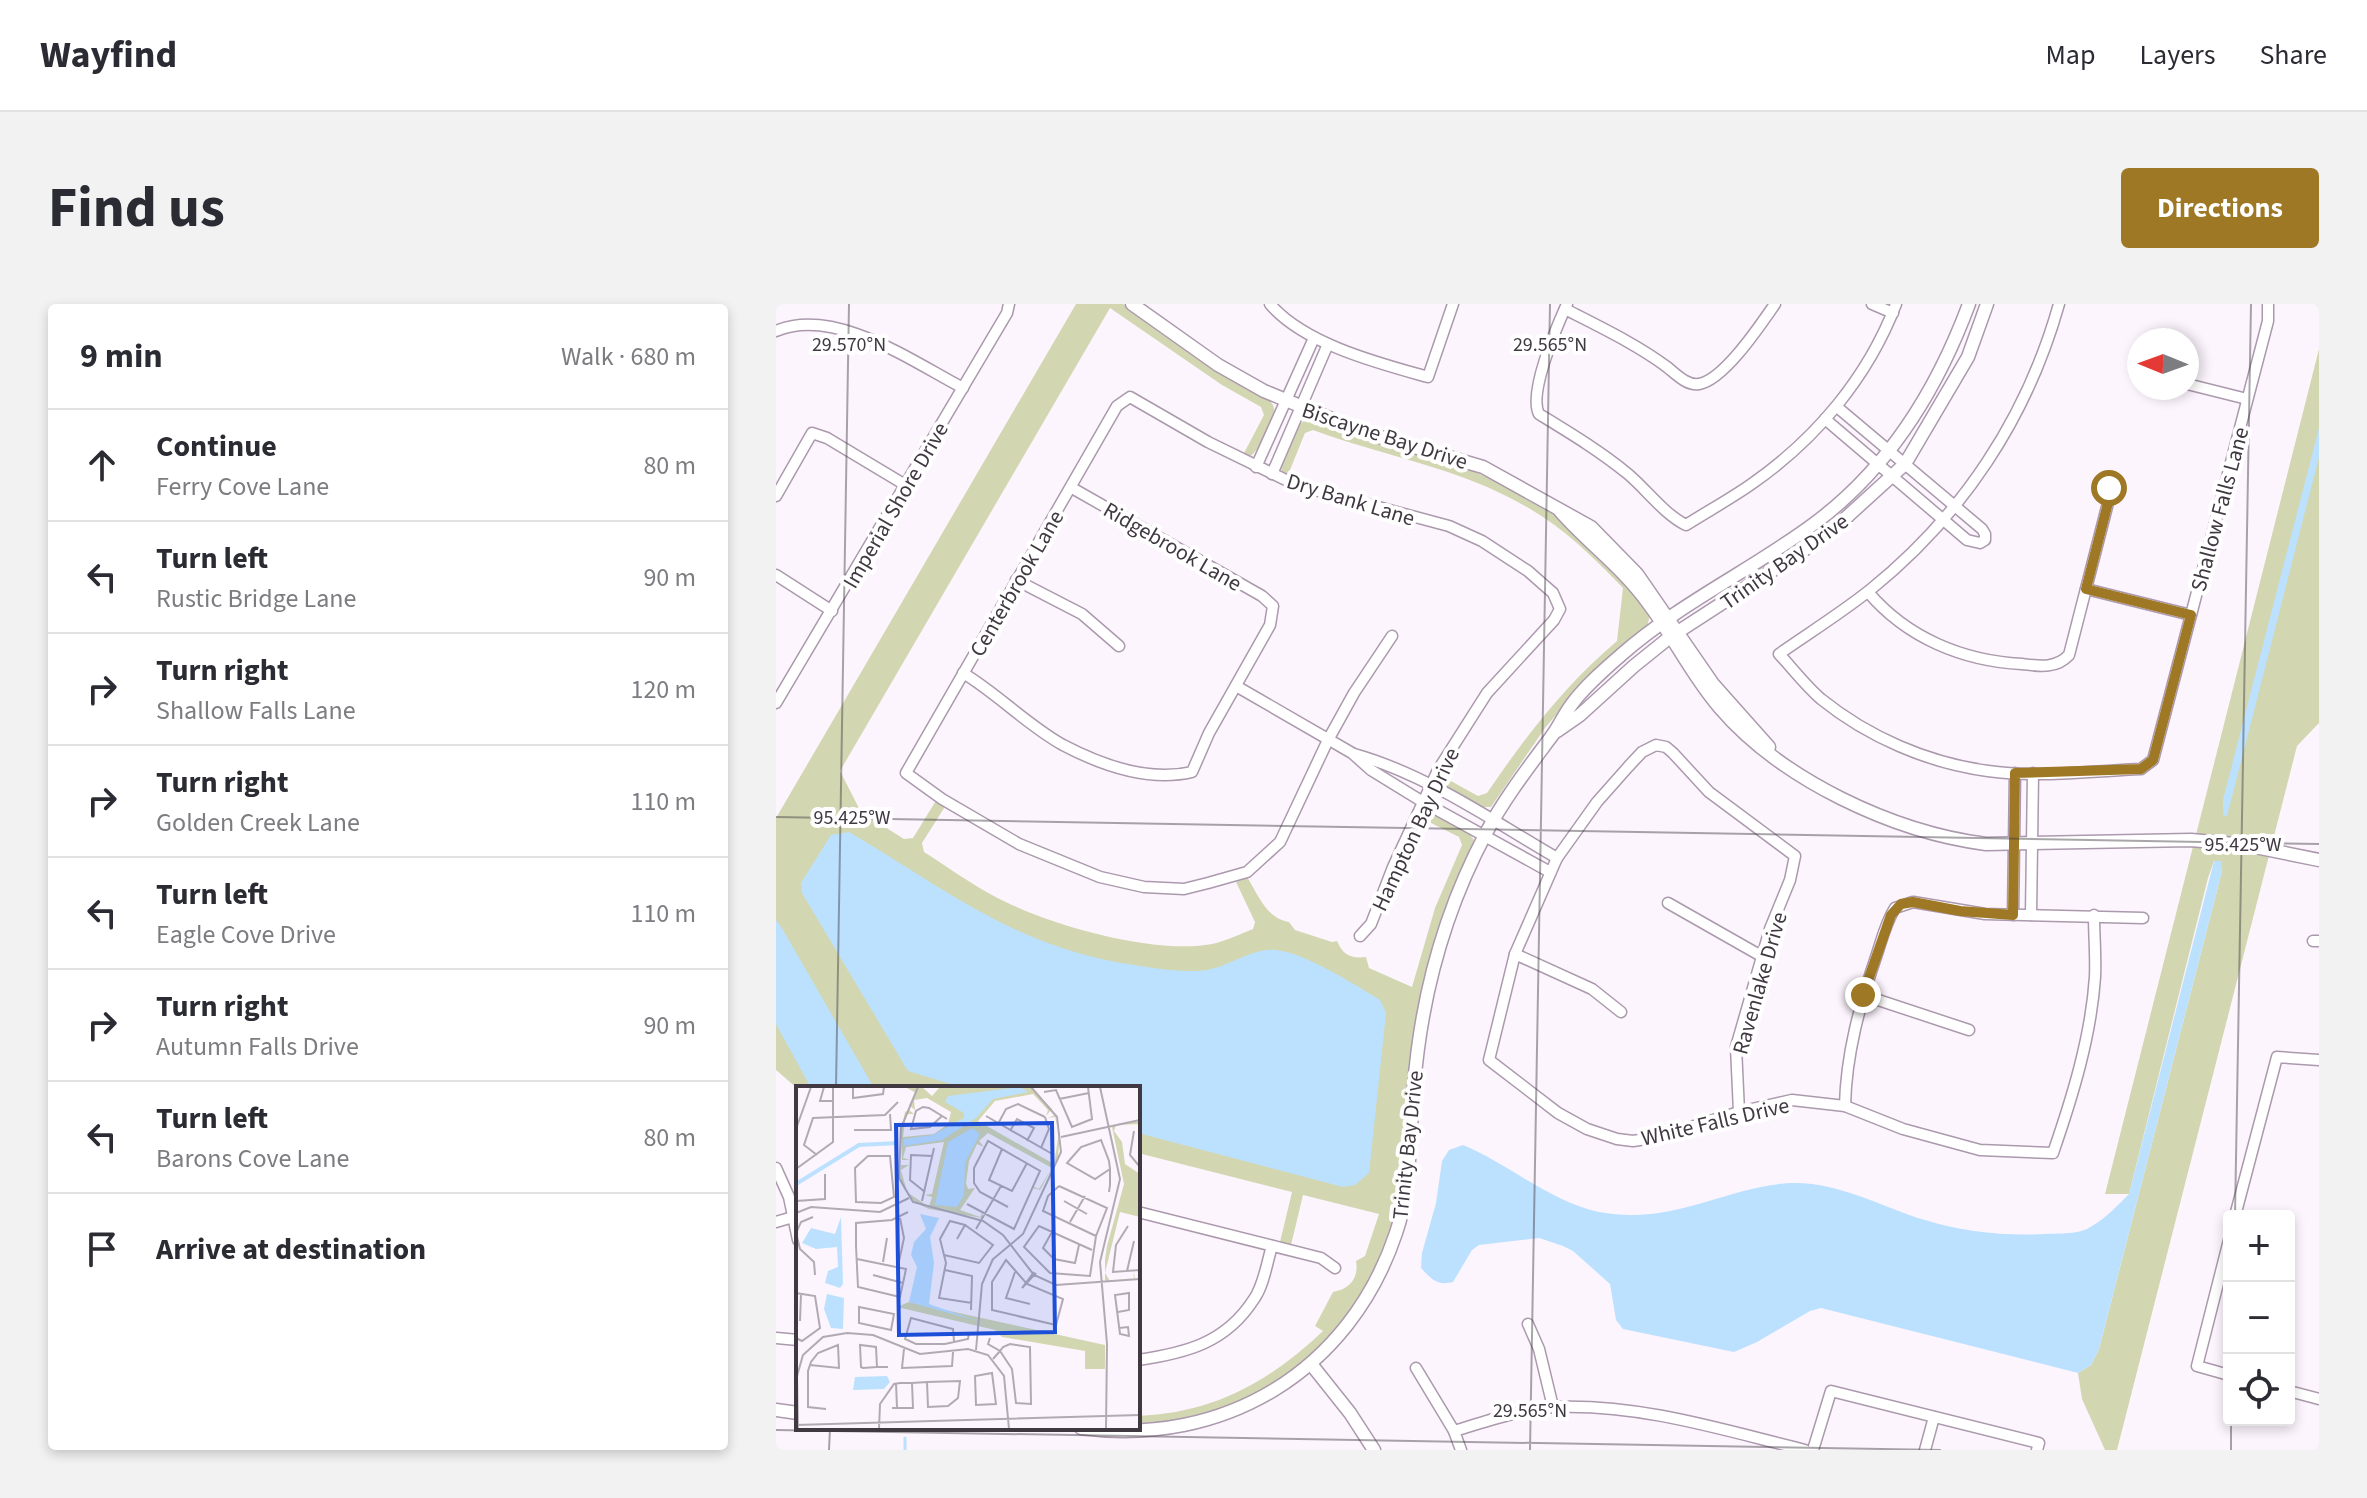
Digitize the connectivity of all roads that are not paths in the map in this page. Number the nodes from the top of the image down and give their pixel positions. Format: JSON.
{"nodes":[{"id":1,"x":1009,"y":304,"type":"edge"},
{"id":2,"x":1132,"y":304,"type":"edge"},
{"id":3,"x":1270,"y":304,"type":"edge"},
{"id":4,"x":1453,"y":304,"type":"edge"},
{"id":5,"x":1775,"y":304,"type":"edge"},
{"id":6,"x":1872,"y":304,"type":"edge"},
{"id":7,"x":1969,"y":304,"type":"edge"},
{"id":8,"x":1987,"y":304,"type":"edge"},
{"id":9,"x":2059,"y":304,"type":"edge"},
{"id":10,"x":2268,"y":304,"type":"edge"},
{"id":11,"x":1566,"y":306,"type":"edge"},
{"id":12,"x":1894,"y":308,"type":"edge"},
{"id":13,"x":776,"y":331,"type":"edge"},
{"id":14,"x":1314,"y":338,"type":"junction"},
{"id":15,"x":1328,"y":344,"type":"junction"},
{"id":16,"x":2199,"y":387,"type":"edge"},
{"id":17,"x":963,"y":388,"type":"junction"},
{"id":18,"x":1130,"y":397,"type":"joint"},
{"id":19,"x":2247,"y":399,"type":"junction"},
{"id":20,"x":1285,"y":401,"type":"junction"},
{"id":21,"x":1837,"y":407,"type":"junction"},
{"id":22,"x":1301,"y":408,"type":"junction"},
{"id":23,"x":1825,"y":419,"type":"junction"},
{"id":24,"x":1890,"y":452,"type":"junction"},
{"id":25,"x":1879,"y":463,"type":"junction"},
{"id":26,"x":1905,"y":464,"type":"junction"},
{"id":27,"x":1256,"y":467,"type":"junction"},
{"id":28,"x":1272,"y":474,"type":"junction"},
{"id":29,"x":1893,"y":475,"type":"junction"},
{"id":30,"x":907,"y":486,"type":"junction"},
{"id":31,"x":1072,"y":488,"type":"junction"},
{"id":32,"x":2109,"y":488,"type":"dead end"},
{"id":33,"x":776,"y":496,"type":"edge"},
{"id":34,"x":1956,"y":507,"type":"junction"},
{"id":35,"x":1944,"y":519,"type":"junction"},
{"id":36,"x":776,"y":575,"type":"edge"},
{"id":37,"x":1016,"y":580,"type":"junction"},
{"id":38,"x":2086,"y":589,"type":"junction"},
{"id":39,"x":1868,"y":592,"type":"junction"},
{"id":40,"x":1560,"y":609,"type":"joint"},
{"id":41,"x":832,"y":611,"type":"junction"},
{"id":42,"x":2191,"y":615,"type":"junction"},
{"id":43,"x":1665,"y":621,"type":"junction"},
{"id":44,"x":1674,"y":634,"type":"junction"},
{"id":45,"x":1392,"y":636,"type":"dead end"},
{"id":46,"x":1119,"y":646,"type":"dead end"},
{"id":47,"x":963,"y":673,"type":"junction"},
{"id":48,"x":1236,"y":686,"type":"junction"},
{"id":49,"x":777,"y":699,"type":"edge"},
{"id":50,"x":1555,"y":733,"type":"junction"},
{"id":51,"x":1328,"y":740,"type":"junction"},
{"id":52,"x":1352,"y":753,"type":"junction"},
{"id":53,"x":2015,"y":773,"type":"junction"},
{"id":54,"x":2033,"y":773,"type":"junction"},
{"id":55,"x":1431,"y":786,"type":"junction"},
{"id":56,"x":1423,"y":802,"type":"junction"},
{"id":57,"x":1493,"y":821,"type":"junction"},
{"id":58,"x":1485,"y":835,"type":"junction"},
{"id":59,"x":2014,"y":845,"type":"junction"},
{"id":60,"x":2032,"y":845,"type":"junction"},
{"id":61,"x":1557,"y":858,"type":"junction"},
{"id":62,"x":2319,"y":860,"type":"edge"},
{"id":63,"x":1550,"y":872,"type":"junction"},
{"id":64,"x":1668,"y":903,"type":"dead end"},
{"id":65,"x":2013,"y":915,"type":"junction"},
{"id":66,"x":2031,"y":915,"type":"junction"},
{"id":67,"x":2094,"y":915,"type":"junction"},
{"id":68,"x":2143,"y":918,"type":"dead end"},
{"id":69,"x":1360,"y":936,"type":"dead end"},
{"id":70,"x":1515,"y":954,"type":"junction"},
{"id":71,"x":1763,"y":957,"type":"junction"},
{"id":72,"x":1863,"y":995,"type":"junction"},
{"id":73,"x":1621,"y":1012,"type":"dead end"},
{"id":74,"x":1969,"y":1030,"type":"dead end"},
{"id":75,"x":2319,"y":1060,"type":"edge"},
{"id":76,"x":1845,"y":1106,"type":"junction"},
{"id":77,"x":1739,"y":1112,"type":"junction"},
{"id":78,"x":776,"y":1168,"type":"edge"},
{"id":79,"x":2237,"y":1210,"type":"edge"},
{"id":80,"x":1140,"y":1213,"type":"edge"},
{"id":81,"x":793,"y":1217,"type":"junction"},
{"id":82,"x":776,"y":1222,"type":"edge"},
{"id":83,"x":796,"y":1231,"type":"edge"},
{"id":84,"x":1272,"y":1246,"type":"junction"},
{"id":85,"x":1335,"y":1268,"type":"dead end"},
{"id":86,"x":2223,"y":1270,"type":"edge"},
{"id":87,"x":1528,"y":1324,"type":"dead end"},
{"id":88,"x":776,"y":1338,"type":"edge"},
{"id":89,"x":796,"y":1340,"type":"edge"},
{"id":90,"x":1140,"y":1360,"type":"edge"},
{"id":91,"x":1311,"y":1364,"type":"junction"},
{"id":92,"x":1416,"y":1368,"type":"dead end"},
{"id":93,"x":2223,"y":1373,"type":"edge"},
{"id":94,"x":2295,"y":1393,"type":"edge"},
{"id":95,"x":2319,"y":1399,"type":"edge"},
{"id":96,"x":1553,"y":1407,"type":"junction"},
{"id":97,"x":776,"y":1410,"type":"edge"},
{"id":98,"x":796,"y":1413,"type":"edge"},
{"id":99,"x":1934,"y":1417,"type":"junction"},
{"id":100,"x":1109,"y":1430,"type":"edge"},
{"id":101,"x":1454,"y":1431,"type":"junction"},
{"id":102,"x":2038,"y":1447,"type":"edge"},
{"id":103,"x":1374,"y":1450,"type":"edge"},
{"id":104,"x":1461,"y":1450,"type":"edge"},
{"id":105,"x":1805,"y":1450,"type":"edge"},
{"id":106,"x":1813,"y":1450,"type":"edge"},
{"id":107,"x":1925,"y":1450,"type":"edge"}],
"edges":[{"from":1,"to":17,"type":"street","name":"Imperial Shore Drive"},
{"from":2,"to":20,"type":"street","name":"Biscayne Bay Drive"},
{"from":3,"to":14,"type":"street"},
{"from":4,"to":15,"type":"street"},
{"from":5,"to":11,"type":"street"},
{"from":6,"to":12,"type":"street"},
{"from":7,"to":24,"type":"street","name":"Trinity Bay Drive"},
{"from":8,"to":26,"type":"street","name":"Trinity Bay Drive"},
{"from":9,"to":34,"type":"street"},
{"from":10,"to":19,"type":"street","name":"Shallow Falls Lane"},
{"from":11,"to":23,"type":"street"},
{"from":12,"to":21,"type":"street"},
{"from":13,"to":17,"type":"street"},
{"from":14,"to":15,"type":"street"},
{"from":14,"to":20,"type":"street"},
{"from":15,"to":22,"type":"street"},
{"from":16,"to":19,"type":"street"},
{"from":17,"to":30,"type":"street","name":"Imperial Shore Drive"},
{"from":18,"to":27,"type":"street","name":"Dry Bank Lane"},
{"from":18,"to":31,"type":"street","name":"Centerbrook Lane"},
{"from":19,"to":42,"type":"street","name":"Shallow Falls Lane"},
{"from":20,"to":22,"type":"street","name":"Biscayne Bay Drive"},
{"from":20,"to":27,"type":"street"},
{"from":21,"to":23,"type":"street"},
{"from":21,"to":24,"type":"street"},
{"from":22,"to":28,"type":"street"},
{"from":22,"to":43,"type":"street","name":"Biscayne Bay Drive"},
{"from":23,"to":25,"type":"street"},
{"from":24,"to":25,"type":"street","name":"Trinity Bay Drive"},
{"from":24,"to":26,"type":"street"},
{"from":25,"to":29,"type":"street"},
{"from":25,"to":43,"type":"street","name":"Trinity Bay Drive"},
{"from":26,"to":29,"type":"street","name":"Trinity Bay Drive"},
{"from":26,"to":34,"type":"street"},
{"from":27,"to":28,"type":"street","name":"Dry Bank Lane"},
{"from":28,"to":40,"type":"street","name":"Dry Bank Lane"},
{"from":29,"to":35,"type":"street"},
{"from":29,"to":44,"type":"street","name":"Trinity Bay Drive"},
{"from":30,"to":33,"type":"street"},
{"from":30,"to":41,"type":"street","name":"Imperial Shore Drive"},
{"from":31,"to":37,"type":"street","name":"Centerbrook Lane"},
{"from":31,"to":48,"type":"street","name":"Ridgebrook Lane"},
{"from":32,"to":38,"type":"street"},
{"from":34,"to":35,"type":"street"},
{"from":34,"to":35,"type":"street"},
{"from":35,"to":39,"type":"street"},
{"from":36,"to":41,"type":"street"},
{"from":37,"to":46,"type":"street"},
{"from":37,"to":47,"type":"street","name":"Centerbrook Lane"},
{"from":38,"to":39,"type":"street"},
{"from":38,"to":42,"type":"street"},
{"from":39,"to":53,"type":"street"},
{"from":40,"to":55,"type":"street","name":"Hampton Bay Drive"},
{"from":41,"to":49,"type":"street","name":"Imperial Shore Drive"},
{"from":42,"to":54,"type":"street","name":"Shallow Falls Lane"},
{"from":43,"to":44,"type":"street","name":"Biscayne Bay Drive"},
{"from":43,"to":50,"type":"street","name":"Trinity Bay Drive"},
{"from":44,"to":50,"type":"street","name":"Trinity Bay Drive"},
{"from":44,"to":59,"type":"street","name":"Biscayne Bay Drive"},
{"from":45,"to":51,"type":"street"},
{"from":47,"to":48,"type":"street"},
{"from":47,"to":51,"type":"street","name":"Centerbrook Lane"},
{"from":48,"to":51,"type":"street"},
{"from":50,"to":57,"type":"street","name":"Trinity Bay Drive"},
{"from":51,"to":52,"type":"street"},
{"from":52,"to":55,"type":"street"},
{"from":52,"to":56,"type":"street"},
{"from":53,"to":54,"type":"street"},
{"from":53,"to":59,"type":"street"},
{"from":54,"to":60,"type":"street"},
{"from":55,"to":56,"type":"street","name":"Hampton Bay Drive"},
{"from":55,"to":57,"type":"street"},
{"from":56,"to":58,"type":"street"},
{"from":56,"to":69,"type":"street","name":"Hampton Bay Drive"},
{"from":57,"to":58,"type":"street","name":"Trinity Bay Drive"},
{"from":57,"to":61,"type":"street"},
{"from":58,"to":63,"type":"street"},
{"from":58,"to":91,"type":"street","name":"Trinity Bay Drive"},
{"from":59,"to":60,"type":"street","name":"Biscayne Bay Drive"},
{"from":59,"to":65,"type":"street"},
{"from":60,"to":62,"type":"street","name":"Biscayne Bay Drive"},
{"from":60,"to":66,"type":"street"},
{"from":61,"to":63,"type":"street"},
{"from":61,"to":71,"type":"street","name":"Ravenlake Drive"},
{"from":63,"to":70,"type":"street"},
{"from":64,"to":71,"type":"street"},
{"from":65,"to":66,"type":"street"},
{"from":65,"to":72,"type":"street"},
{"from":66,"to":67,"type":"street"},
{"from":67,"to":68,"type":"street"},
{"from":67,"to":76,"type":"street","name":"White Falls Drive"},
{"from":70,"to":73,"type":"street"},
{"from":70,"to":77,"type":"street","name":"White Falls Drive"},
{"from":71,"to":77,"type":"street","name":"Ravenlake Drive"},
{"from":72,"to":74,"type":"street"},
{"from":72,"to":76,"type":"street"},
{"from":75,"to":79,"type":"street"},
{"from":76,"to":77,"type":"street","name":"White Falls Drive"},
{"from":78,"to":81,"type":"street"},
{"from":80,"to":84,"type":"street"},
{"from":81,"to":82,"type":"street"},
{"from":81,"to":83,"type":"street"},
{"from":84,"to":85,"type":"street"},
{"from":84,"to":90,"type":"street"},
{"from":86,"to":93,"type":"street"},
{"from":87,"to":96,"type":"street"},
{"from":88,"to":89,"type":"street"},
{"from":91,"to":100,"type":"street","name":"Trinity Bay Drive"},
{"from":91,"to":103,"type":"street"},
{"from":92,"to":101,"type":"street"},
{"from":94,"to":95,"type":"street"},
{"from":96,"to":101,"type":"street"},
{"from":96,"to":105,"type":"street"},
{"from":97,"to":98,"type":"street"},
{"from":99,"to":102,"type":"street"},
{"from":99,"to":106,"type":"street"},
{"from":99,"to":107,"type":"street"},
{"from":101,"to":104,"type":"street"}]}
